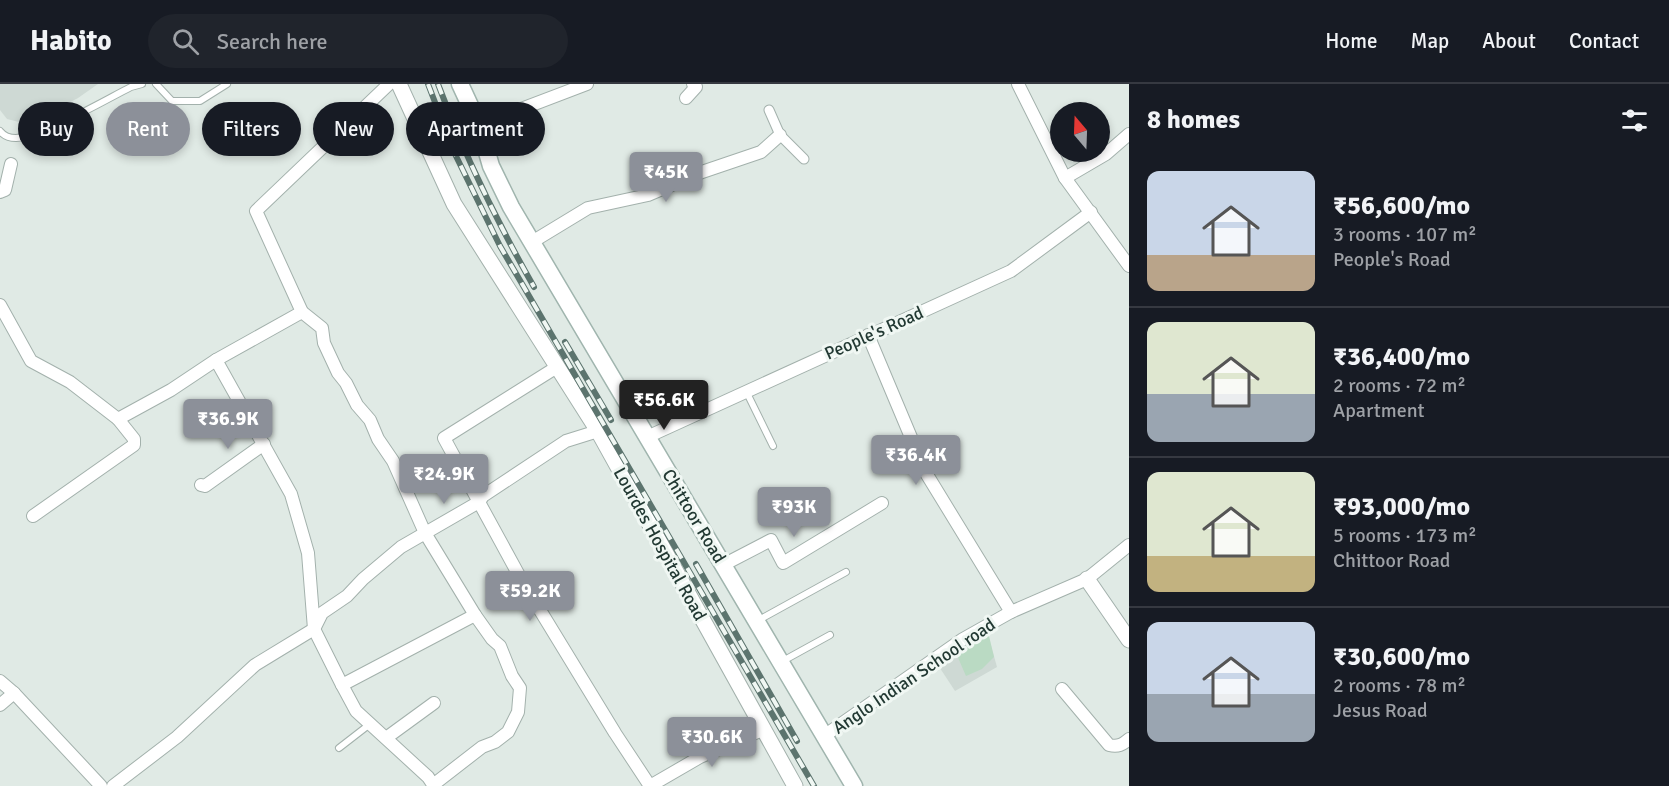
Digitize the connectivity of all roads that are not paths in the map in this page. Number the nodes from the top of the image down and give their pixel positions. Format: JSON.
{"nodes":[{"id":1,"x":142,"y":84,"type":"edge"},
{"id":2,"x":156,"y":84,"type":"edge"},
{"id":3,"x":227,"y":84,"type":"edge"},
{"id":4,"x":389,"y":84,"type":"edge"},
{"id":5,"x":399,"y":84,"type":"edge"},
{"id":6,"x":460,"y":84,"type":"edge"},
{"id":7,"x":587,"y":84,"type":"edge"},
{"id":8,"x":693,"y":84,"type":"edge"},
{"id":9,"x":1018,"y":84,"type":"edge"},
{"id":10,"x":686,"y":98,"type":"dead end"},
{"id":11,"x":468,"y":102,"type":"edge"},
{"id":12,"x":540,"y":102,"type":"edge"},
{"id":13,"x":769,"y":110,"type":"dead end"},
{"id":14,"x":0,"y":131,"type":"edge"},
{"id":15,"x":1129,"y":134,"type":"edge"},
{"id":16,"x":780,"y":135,"type":"junction"},
{"id":17,"x":488,"y":156,"type":"edge"},
{"id":18,"x":804,"y":159,"type":"dead end"},
{"id":19,"x":11,"y":164,"type":"dead end"},
{"id":20,"x":1065,"y":178,"type":"junction"},
{"id":21,"x":0,"y":192,"type":"edge"},
{"id":22,"x":1091,"y":212,"type":"junction"},
{"id":23,"x":532,"y":242,"type":"junction"},
{"id":24,"x":1129,"y":266,"type":"edge"},
{"id":25,"x":0,"y":305,"type":"edge"},
{"id":26,"x":302,"y":312,"type":"junction"},
{"id":27,"x":867,"y":335,"type":"junction"},
{"id":28,"x":216,"y":360,"type":"junction"},
{"id":29,"x":557,"y":367,"type":"junction"},
{"id":30,"x":746,"y":391,"type":"junction"},
{"id":31,"x":118,"y":419,"type":"junction"},
{"id":32,"x":598,"y":431,"type":"junction"},
{"id":33,"x":647,"y":437,"type":"junction"},
{"id":34,"x":264,"y":444,"type":"junction"},
{"id":35,"x":773,"y":446,"type":"dead end"},
{"id":36,"x":201,"y":485,"type":"dead end"},
{"id":37,"x":479,"y":501,"type":"junction"},
{"id":38,"x":882,"y":503,"type":"dead end"},
{"id":39,"x":33,"y":516,"type":"dead end"},
{"id":40,"x":425,"y":533,"type":"junction"},
{"id":41,"x":1129,"y":545,"type":"edge"},
{"id":42,"x":723,"y":565,"type":"junction"},
{"id":43,"x":846,"y":572,"type":"dead end"},
{"id":44,"x":1087,"y":579,"type":"junction"},
{"id":45,"x":1011,"y":612,"type":"junction"},
{"id":46,"x":475,"y":615,"type":"junction"},
{"id":47,"x":757,"y":622,"type":"junction"},
{"id":48,"x":314,"y":629,"type":"junction"},
{"id":49,"x":830,"y":634,"type":"dead end"},
{"id":50,"x":1129,"y":640,"type":"edge"},
{"id":51,"x":781,"y":662,"type":"junction"},
{"id":52,"x":0,"y":681,"type":"edge"},
{"id":53,"x":342,"y":685,"type":"junction"},
{"id":54,"x":1062,"y":689,"type":"dead end"},
{"id":55,"x":14,"y":693,"type":"junction"},
{"id":56,"x":434,"y":703,"type":"dead end"},
{"id":57,"x":0,"y":705,"type":"edge"},
{"id":58,"x":370,"y":723,"type":"junction"},
{"id":59,"x":762,"y":730,"type":"junction"},
{"id":60,"x":824,"y":736,"type":"junction"},
{"id":61,"x":386,"y":738,"type":"junction"},
{"id":62,"x":1129,"y":739,"type":"edge"},
{"id":63,"x":339,"y":748,"type":"dead end"},
{"id":64,"x":101,"y":786,"type":"edge"},
{"id":65,"x":113,"y":786,"type":"edge"},
{"id":66,"x":433,"y":786,"type":"edge"},
{"id":67,"x":650,"y":786,"type":"edge"},
{"id":68,"x":795,"y":786,"type":"edge"},
{"id":69,"x":854,"y":786,"type":"edge"}],
"edges":[{"from":1,"to":14,"type":"lane"},
{"from":2,"to":3,"type":"lane"},
{"from":4,"to":26,"type":"street"},
{"from":5,"to":29,"type":"street","name":"Lourdes Hospital Road"},
{"from":6,"to":11,"type":"main road","name":"Chittoor Road"},
{"from":7,"to":12,"type":"street"},
{"from":8,"to":10,"type":"street"},
{"from":9,"to":20,"type":"street"},
{"from":13,"to":16,"type":"street"},
{"from":15,"to":20,"type":"street"},
{"from":16,"to":18,"type":"street"},
{"from":16,"to":23,"type":"street"},
{"from":17,"to":23,"type":"main road","name":"Chittoor Road"},
{"from":19,"to":21,"type":"street"},
{"from":20,"to":22,"type":"street"},
{"from":22,"to":24,"type":"street"},
{"from":22,"to":27,"type":"street","name":"People's Road"},
{"from":23,"to":33,"type":"main road","name":"Chittoor Road"},
{"from":25,"to":31,"type":"street"},
{"from":26,"to":28,"type":"street"},
{"from":26,"to":40,"type":"street"},
{"from":27,"to":30,"type":"street","name":"People's Road"},
{"from":27,"to":45,"type":"street"},
{"from":28,"to":31,"type":"street"},
{"from":28,"to":34,"type":"street"},
{"from":29,"to":32,"type":"street","name":"Lourdes Hospital Road"},
{"from":29,"to":37,"type":"street"},
{"from":30,"to":33,"type":"street","name":"People's Road"},
{"from":30,"to":35,"type":"lane"},
{"from":31,"to":39,"type":"street"},
{"from":32,"to":37,"type":"street"},
{"from":32,"to":59,"type":"street","name":"Lourdes Hospital Road"},
{"from":33,"to":42,"type":"main road","name":"Chittoor Road"},
{"from":34,"to":36,"type":"street"},
{"from":34,"to":48,"type":"street"},
{"from":37,"to":40,"type":"street"},
{"from":37,"to":67,"type":"street"},
{"from":38,"to":42,"type":"street"},
{"from":40,"to":46,"type":"street"},
{"from":40,"to":48,"type":"street"},
{"from":41,"to":44,"type":"street","name":"Anglo Indian School road"},
{"from":42,"to":47,"type":"main road","name":"Chittoor Road"},
{"from":43,"to":47,"type":"lane"},
{"from":44,"to":45,"type":"street","name":"Anglo Indian School road"},
{"from":44,"to":50,"type":"street"},
{"from":45,"to":60,"type":"street","name":"Anglo Indian School road"},
{"from":46,"to":53,"type":"street"},
{"from":46,"to":66,"type":"street"},
{"from":47,"to":51,"type":"main road","name":"Chittoor Road"},
{"from":48,"to":53,"type":"street"},
{"from":48,"to":65,"type":"street"},
{"from":49,"to":51,"type":"lane"},
{"from":51,"to":60,"type":"main road","name":"Chittoor Road"},
{"from":52,"to":55,"type":"street"},
{"from":53,"to":58,"type":"street"},
{"from":54,"to":62,"type":"street"},
{"from":55,"to":57,"type":"street"},
{"from":55,"to":64,"type":"street"},
{"from":56,"to":61,"type":"street"},
{"from":58,"to":61,"type":"street"},
{"from":58,"to":63,"type":"lane"},
{"from":59,"to":67,"type":"street"},
{"from":59,"to":68,"type":"street","name":"Lourdes Hospital Road"},
{"from":60,"to":69,"type":"main road","name":"Chittoor Road"},
{"from":61,"to":66,"type":"street"}]}
